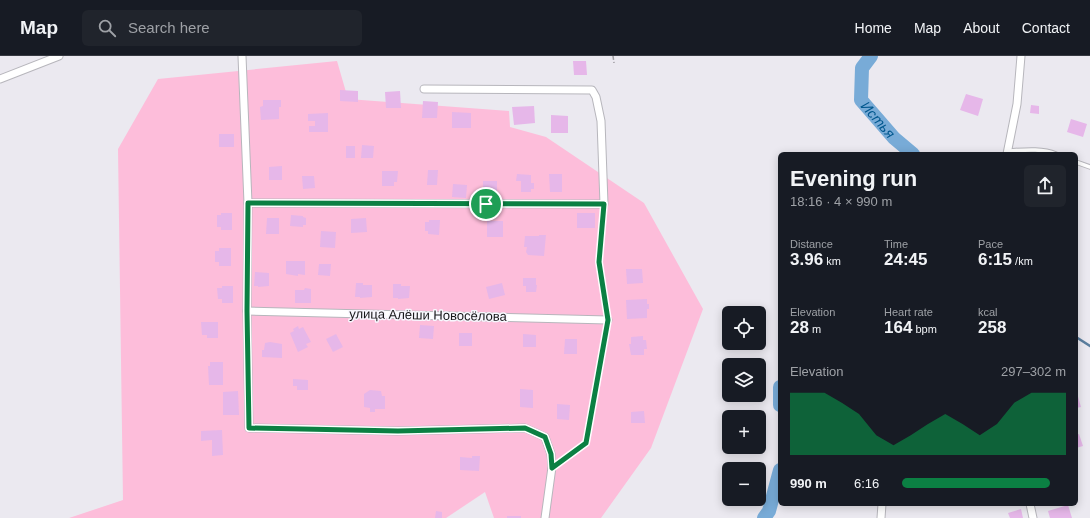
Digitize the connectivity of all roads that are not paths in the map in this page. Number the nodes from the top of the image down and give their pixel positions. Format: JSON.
{"nodes":[{"id":1,"x":59,"y":56,"type":"edge"},
{"id":2,"x":242,"y":56,"type":"edge"},
{"id":3,"x":1022,"y":56,"type":"edge"},
{"id":4,"x":0,"y":79,"type":"edge"},
{"id":5,"x":424,"y":89,"type":"dead end"},
{"id":6,"x":1007,"y":152,"type":"edge"},
{"id":7,"x":1012,"y":152,"type":"edge"},
{"id":8,"x":1050,"y":152,"type":"edge"},
{"id":9,"x":1078,"y":163,"type":"edge"},
{"id":10,"x":1090,"y":167,"type":"edge"},
{"id":11,"x":248,"y":203,"type":"junction"},
{"id":12,"x":247,"y":311,"type":"junction"},
{"id":13,"x":608,"y":320,"type":"road end"},
{"id":14,"x":882,"y":506,"type":"edge"},
{"id":15,"x":1030,"y":506,"type":"edge"},
{"id":16,"x":545,"y":518,"type":"edge"},
{"id":17,"x":880,"y":518,"type":"edge"},
{"id":18,"x":1033,"y":518,"type":"edge"}],
"edges":[{"from":1,"to":4,"type":"street"},
{"from":2,"to":11,"type":"street"},
{"from":3,"to":6,"type":"street"},
{"from":5,"to":11,"type":"street"},
{"from":7,"to":8,"type":"lane"},
{"from":9,"to":10,"type":"lane"},
{"from":11,"to":12,"type":"street"},
{"from":12,"to":13,"type":"street","name":"улица Алёши Новосёлова"},
{"from":12,"to":16,"type":"street"},
{"from":14,"to":17,"type":"street"},
{"from":15,"to":18,"type":"street"}]}
